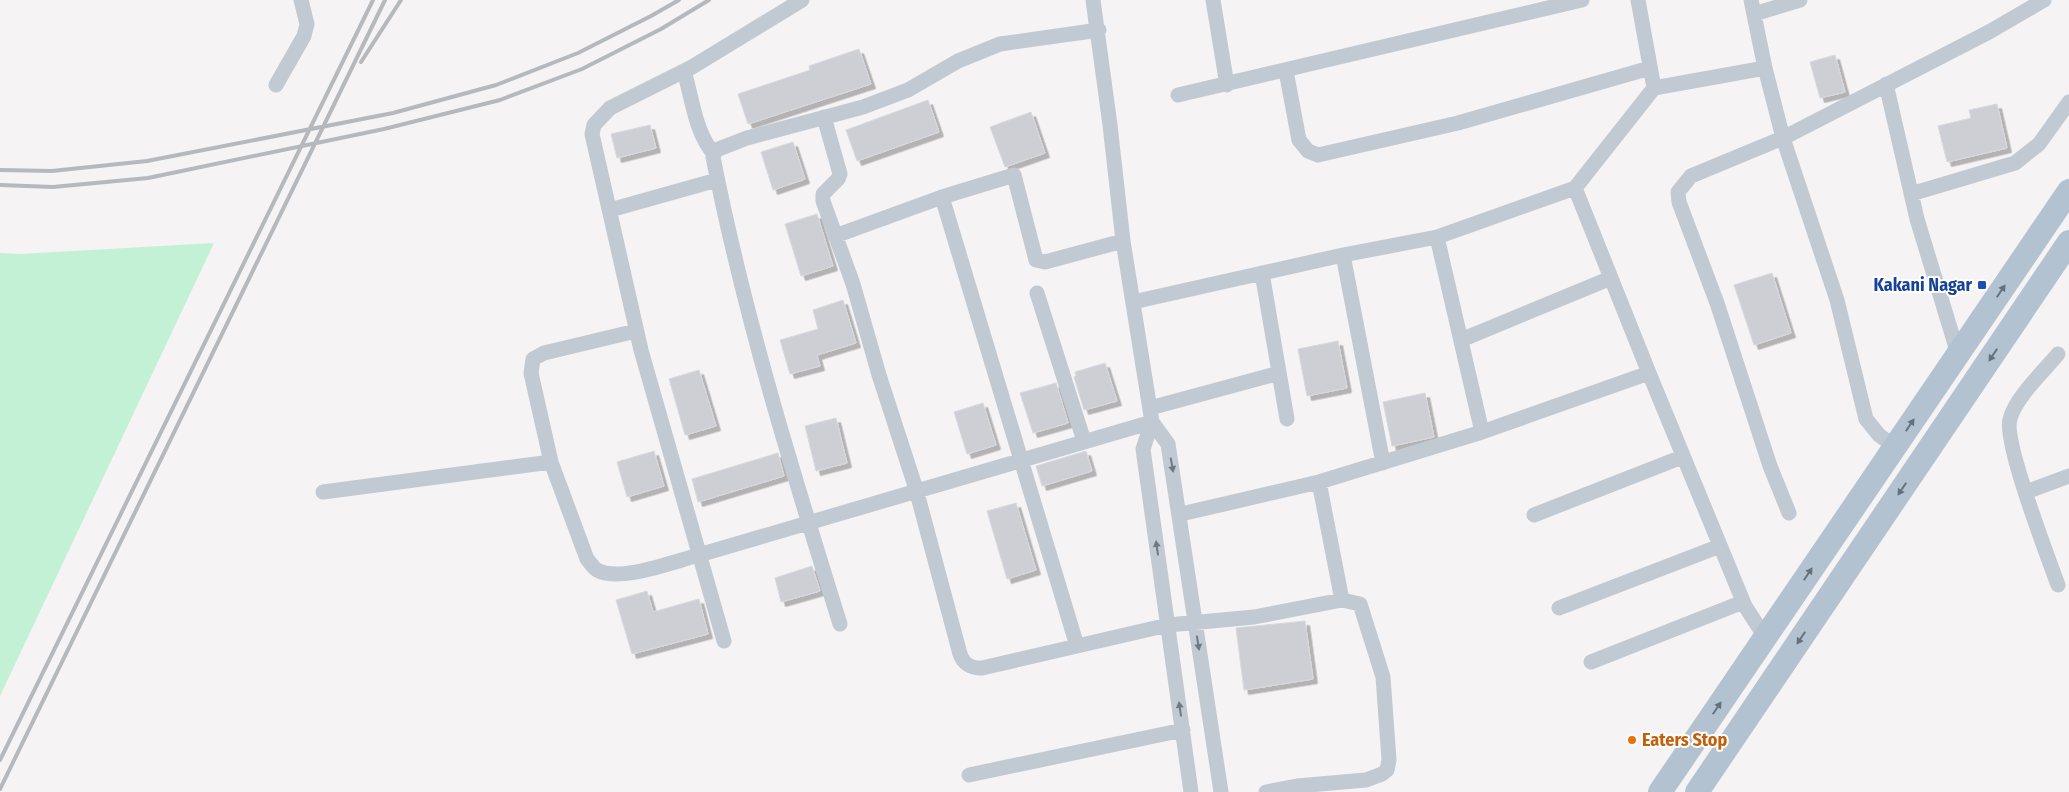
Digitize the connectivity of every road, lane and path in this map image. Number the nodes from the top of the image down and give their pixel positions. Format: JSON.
{"nodes":[{"id":1,"x":301,"y":0,"type":"edge"},
{"id":2,"x":802,"y":0,"type":"edge"},
{"id":3,"x":1093,"y":0,"type":"edge"},
{"id":4,"x":1214,"y":0,"type":"edge"},
{"id":5,"x":1582,"y":0,"type":"edge"},
{"id":6,"x":1638,"y":0,"type":"edge"},
{"id":7,"x":1800,"y":0,"type":"edge"},
{"id":8,"x":2044,"y":0,"type":"edge"},
{"id":9,"x":1753,"y":7,"type":"edge"},
{"id":10,"x":1099,"y":30,"type":"junction"},
{"id":11,"x":1650,"y":68,"type":"junction"},
{"id":12,"x":1764,"y":68,"type":"junction"},
{"id":13,"x":684,"y":71,"type":"junction"},
{"id":14,"x":1286,"y":71,"type":"junction"},
{"id":15,"x":1886,"y":84,"type":"junction"},
{"id":16,"x":276,"y":85,"type":"dead end"},
{"id":17,"x":1227,"y":85,"type":"junction"},
{"id":18,"x":1654,"y":88,"type":"junction"},
{"id":19,"x":1178,"y":95,"type":"dead end"},
{"id":20,"x":2069,"y":102,"type":"edge"},
{"id":21,"x":824,"y":117,"type":"junction"},
{"id":22,"x":1783,"y":138,"type":"junction"},
{"id":23,"x":714,"y":154,"type":"junction"},
{"id":24,"x":717,"y":180,"type":"junction"},
{"id":25,"x":1575,"y":188,"type":"junction"},
{"id":26,"x":2069,"y":191,"type":"edge"},
{"id":27,"x":1911,"y":194,"type":"junction"},
{"id":28,"x":942,"y":197,"type":"junction"},
{"id":29,"x":610,"y":210,"type":"junction"},
{"id":30,"x":836,"y":236,"type":"junction"},
{"id":31,"x":1437,"y":238,"type":"junction"},
{"id":32,"x":1123,"y":242,"type":"junction"},
{"id":33,"x":2069,"y":242,"type":"edge"},
{"id":34,"x":1342,"y":255,"type":"junction"},
{"id":35,"x":1262,"y":273,"type":"junction"},
{"id":36,"x":1611,"y":278,"type":"junction"},
{"id":37,"x":1037,"y":293,"type":"dead end"},
{"id":38,"x":1133,"y":302,"type":"junction"},
{"id":39,"x":636,"y":331,"type":"junction"},
{"id":40,"x":1461,"y":340,"type":"junction"},
{"id":41,"x":1958,"y":354,"type":"junction"},
{"id":42,"x":2058,"y":354,"type":"dead end"},
{"id":43,"x":1279,"y":373,"type":"junction"},
{"id":44,"x":1649,"y":373,"type":"junction"},
{"id":45,"x":1151,"y":415,"type":"junction"},
{"id":46,"x":1287,"y":419,"type":"dead end"},
{"id":47,"x":1482,"y":432,"type":"junction"},
{"id":48,"x":1084,"y":441,"type":"junction"},
{"id":49,"x":1895,"y":447,"type":"junction"},
{"id":50,"x":1682,"y":456,"type":"junction"},
{"id":51,"x":1021,"y":459,"type":"junction"},
{"id":52,"x":551,"y":462,"type":"junction"},
{"id":53,"x":1383,"y":463,"type":"junction"},
{"id":54,"x":2069,"y":476,"type":"edge"},
{"id":55,"x":1319,"y":482,"type":"junction"},
{"id":56,"x":916,"y":489,"type":"junction"},
{"id":57,"x":323,"y":492,"type":"dead end"},
{"id":58,"x":2026,"y":492,"type":"junction"},
{"id":59,"x":1789,"y":513,"type":"dead end"},
{"id":60,"x":1180,"y":514,"type":"junction"},
{"id":61,"x":1534,"y":515,"type":"dead end"},
{"id":62,"x":808,"y":522,"type":"junction"},
{"id":63,"x":1720,"y":546,"type":"junction"},
{"id":64,"x":699,"y":555,"type":"junction"},
{"id":65,"x":2058,"y":585,"type":"dead end"},
{"id":66,"x":1342,"y":600,"type":"junction"},
{"id":67,"x":1743,"y":602,"type":"junction"},
{"id":68,"x":1559,"y":608,"type":"dead end"},
{"id":69,"x":1194,"y":621,"type":"junction"},
{"id":70,"x":840,"y":624,"type":"dead end"},
{"id":71,"x":1168,"y":625,"type":"junction"},
{"id":72,"x":1765,"y":637,"type":"junction"},
{"id":73,"x":724,"y":641,"type":"dead end"},
{"id":74,"x":1077,"y":646,"type":"junction"},
{"id":75,"x":1591,"y":662,"type":"dead end"},
{"id":76,"x":1182,"y":730,"type":"junction"},
{"id":77,"x":969,"y":776,"type":"dead end"},
{"id":78,"x":1376,"y":785,"type":"edge"},
{"id":79,"x":1699,"y":791,"type":"edge"},
{"id":80,"x":1191,"y":792,"type":"edge"},
{"id":81,"x":1222,"y":792,"type":"edge"},
{"id":82,"x":1266,"y":792,"type":"edge"},
{"id":83,"x":1660,"y":792,"type":"edge"}],
"edges":[{"from":1,"to":16,"type":"street"},
{"from":2,"to":13,"type":"street"},
{"from":3,"to":10,"type":"street"},
{"from":4,"to":17,"type":"street"},
{"from":5,"to":14,"type":"street"},
{"from":6,"to":11,"type":"street"},
{"from":7,"to":9,"type":"street"},
{"from":8,"to":15,"type":"street"},
{"from":9,"to":12,"type":"street"},
{"from":10,"to":21,"type":"street"},
{"from":10,"to":32,"type":"street"},
{"from":11,"to":14,"type":"street"},
{"from":11,"to":18,"type":"street"},
{"from":12,"to":18,"type":"street"},
{"from":12,"to":22,"type":"street"},
{"from":13,"to":23,"type":"street"},
{"from":13,"to":29,"type":"street"},
{"from":14,"to":17,"type":"street"},
{"from":15,"to":22,"type":"street"},
{"from":15,"to":27,"type":"street"},
{"from":17,"to":19,"type":"street"},
{"from":18,"to":25,"type":"street"},
{"from":20,"to":27,"type":"street"},
{"from":21,"to":23,"type":"street"},
{"from":21,"to":30,"type":"street"},
{"from":22,"to":49,"type":"street"},
{"from":22,"to":59,"type":"street"},
{"from":23,"to":24,"type":"street"},
{"from":24,"to":29,"type":"street"},
{"from":24,"to":62,"type":"street"},
{"from":25,"to":31,"type":"street"},
{"from":25,"to":36,"type":"street"},
{"from":41,"to":26,"type":"main road","one_way":true},
{"from":27,"to":41,"type":"street"},
{"from":28,"to":30,"type":"street"},
{"from":28,"to":32,"type":"street"},
{"from":28,"to":51,"type":"street"},
{"from":29,"to":39,"type":"street"},
{"from":30,"to":56,"type":"street"},
{"from":31,"to":34,"type":"street"},
{"from":31,"to":40,"type":"street"},
{"from":32,"to":38,"type":"street"},
{"from":33,"to":79,"type":"main road","one_way":true},
{"from":34,"to":35,"type":"street"},
{"from":34,"to":53,"type":"street"},
{"from":35,"to":38,"type":"street"},
{"from":35,"to":43,"type":"street"},
{"from":36,"to":40,"type":"street"},
{"from":36,"to":44,"type":"street"},
{"from":37,"to":48,"type":"street"},
{"from":38,"to":45,"type":"street"},
{"from":39,"to":52,"type":"street"},
{"from":39,"to":64,"type":"street"},
{"from":40,"to":47,"type":"street"},
{"from":49,"to":41,"type":"main road","one_way":true},
{"from":42,"to":58,"type":"street"},
{"from":43,"to":45,"type":"street"},
{"from":43,"to":46,"type":"street"},
{"from":44,"to":47,"type":"street"},
{"from":44,"to":50,"type":"street"},
{"from":45,"to":48,"type":"street"},
{"from":45,"to":60,"type":"street","one_way":true},
{"from":71,"to":45,"type":"street","one_way":true},
{"from":47,"to":53,"type":"street"},
{"from":48,"to":51,"type":"street"},
{"from":72,"to":49,"type":"main road","one_way":true},
{"from":50,"to":61,"type":"street"},
{"from":50,"to":63,"type":"street"},
{"from":51,"to":56,"type":"street"},
{"from":51,"to":74,"type":"street"},
{"from":52,"to":57,"type":"street"},
{"from":52,"to":64,"type":"street"},
{"from":53,"to":55,"type":"street"},
{"from":54,"to":58,"type":"street"},
{"from":55,"to":60,"type":"street"},
{"from":55,"to":66,"type":"street"},
{"from":56,"to":62,"type":"street"},
{"from":56,"to":74,"type":"street"},
{"from":58,"to":65,"type":"street"},
{"from":60,"to":69,"type":"street"},
{"from":62,"to":64,"type":"street"},
{"from":62,"to":70,"type":"street"},
{"from":63,"to":67,"type":"street"},
{"from":63,"to":68,"type":"street"},
{"from":64,"to":73,"type":"street"},
{"from":66,"to":69,"type":"street"},
{"from":66,"to":78,"type":"street"},
{"from":67,"to":72,"type":"street"},
{"from":67,"to":75,"type":"street"},
{"from":69,"to":71,"type":"street"},
{"from":69,"to":81,"type":"street","one_way":true},
{"from":71,"to":74,"type":"street"},
{"from":76,"to":71,"type":"street","one_way":true},
{"from":83,"to":72,"type":"main road","one_way":true},
{"from":76,"to":77,"type":"street"},
{"from":76,"to":80,"type":"street"},
{"from":78,"to":82,"type":"street"}]}
